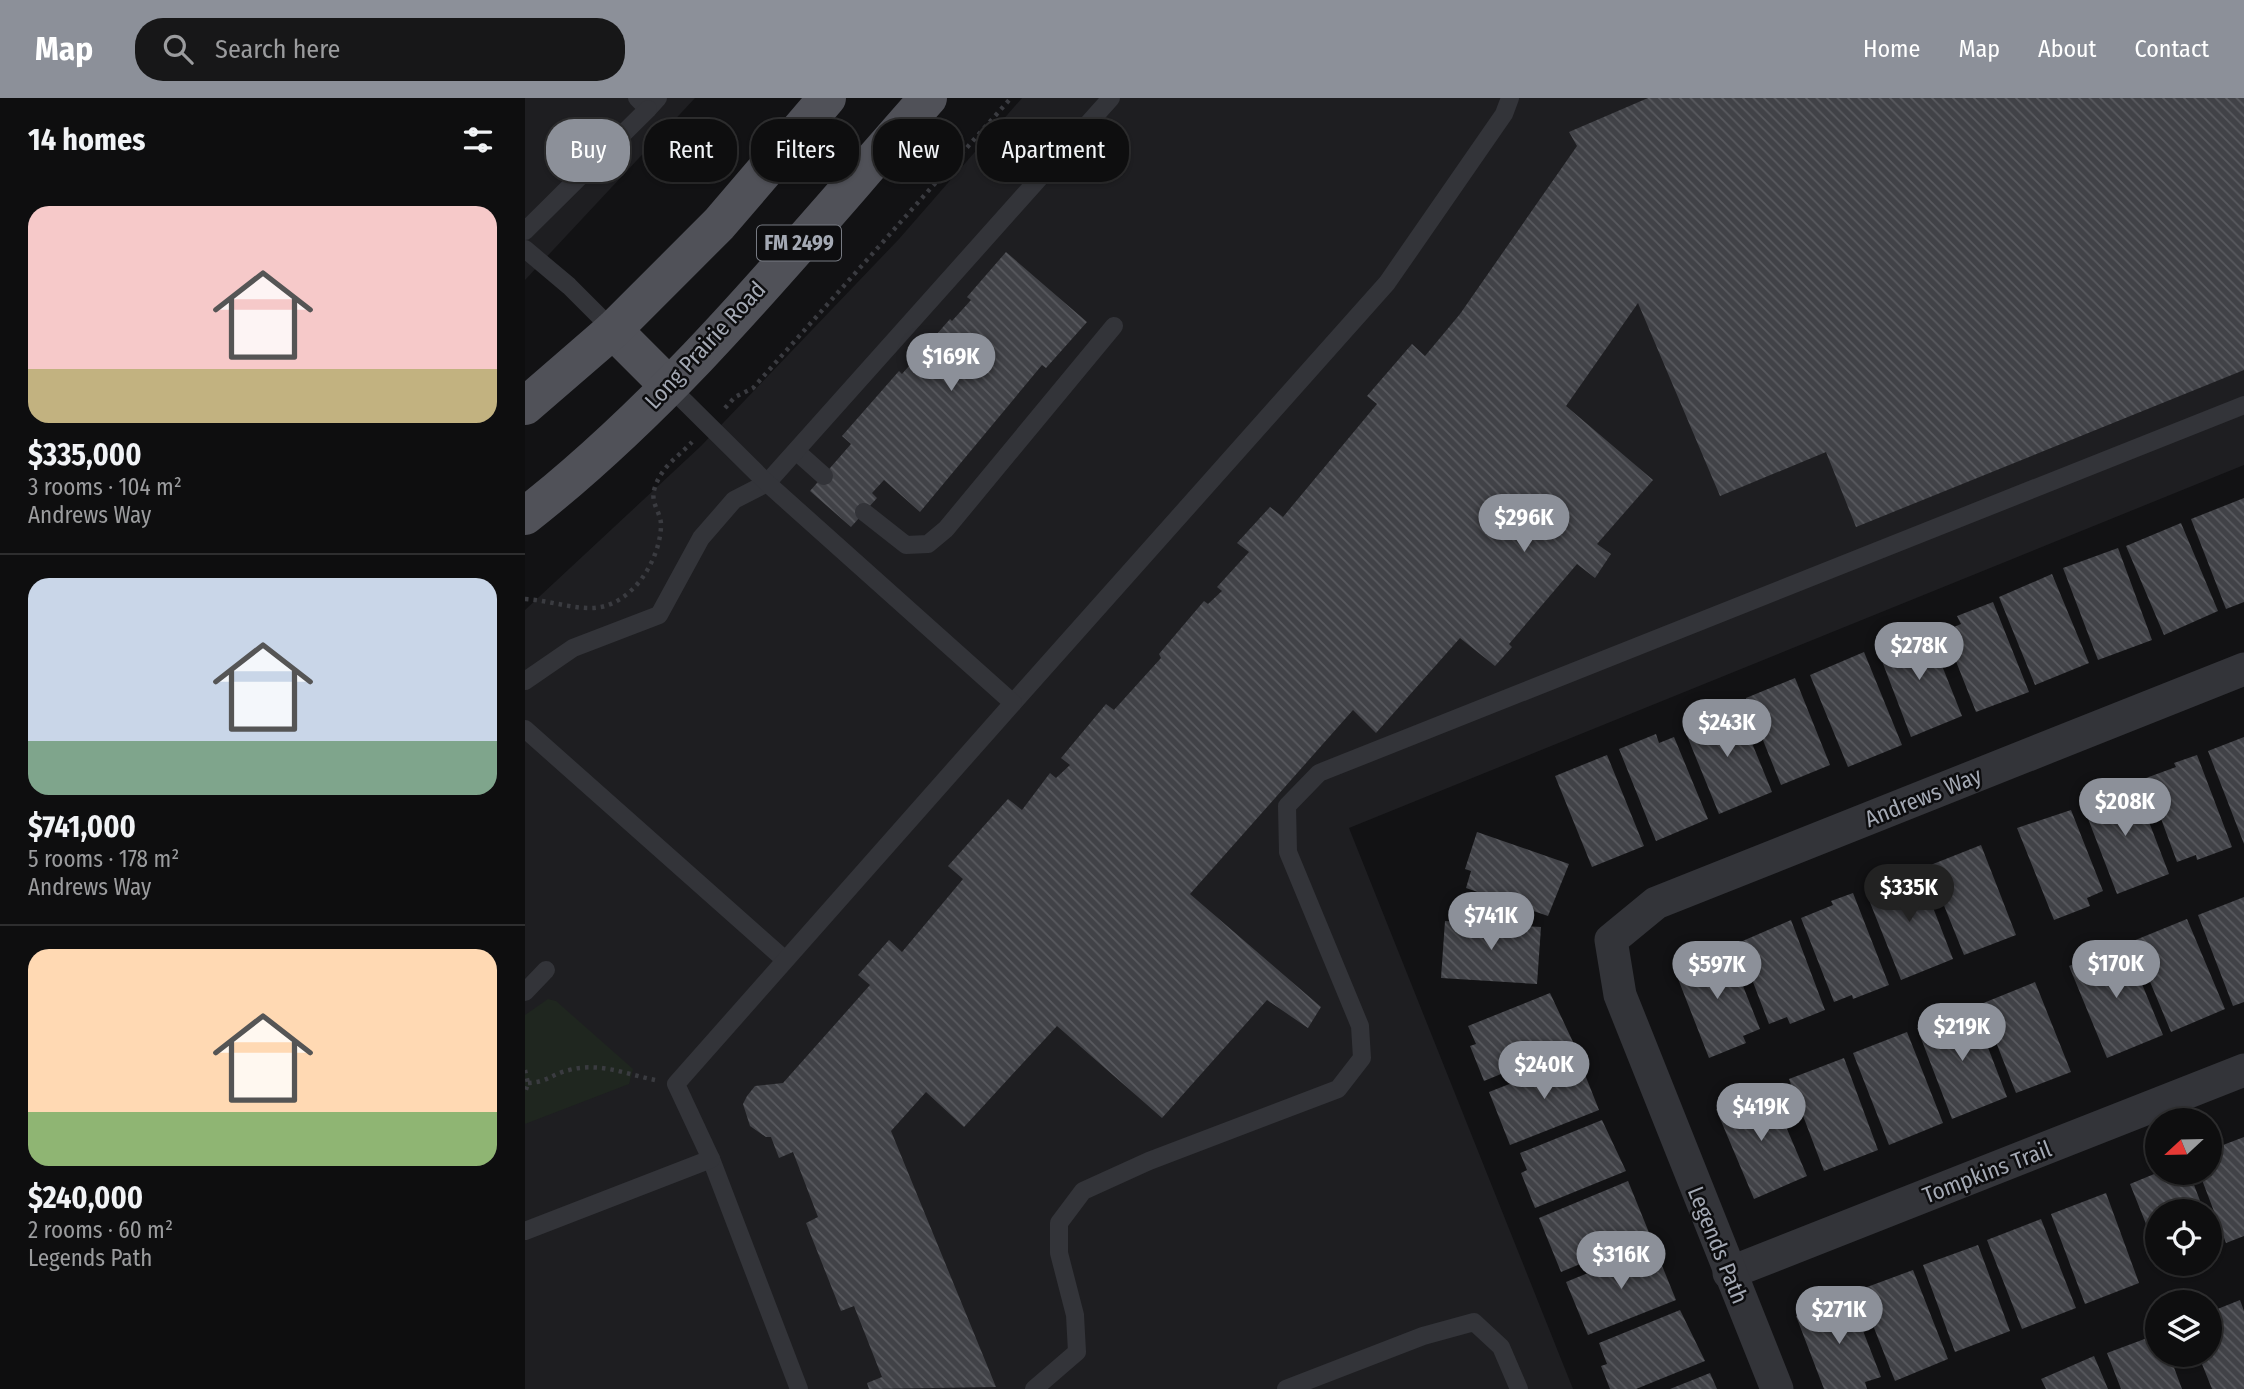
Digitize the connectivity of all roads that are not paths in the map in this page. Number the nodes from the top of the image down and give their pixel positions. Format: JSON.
{"nodes":[{"id":1,"x":827,"y":98,"type":"edge"},
{"id":2,"x":928,"y":98,"type":"edge"},
{"id":3,"x":1111,"y":98,"type":"edge"},
{"id":4,"x":1510,"y":98,"type":"edge"},
{"id":5,"x":648,"y":102,"type":"edge"},
{"id":6,"x":525,"y":232,"type":"edge"},
{"id":7,"x":525,"y":249,"type":"edge"},
{"id":8,"x":1114,"y":326,"type":"dead end"},
{"id":9,"x":613,"y":330,"type":"junction"},
{"id":10,"x":669,"y":385,"type":"junction"},
{"id":11,"x":2244,"y":405,"type":"edge"},
{"id":12,"x":525,"y":406,"type":"edge"},
{"id":13,"x":796,"y":451,"type":"junction"},
{"id":14,"x":824,"y":476,"type":"dead end"},
{"id":15,"x":767,"y":483,"type":"junction"},
{"id":16,"x":864,"y":512,"type":"dead end"},
{"id":17,"x":525,"y":516,"type":"edge"},
{"id":18,"x":2244,"y":669,"type":"edge"},
{"id":19,"x":525,"y":681,"type":"edge"},
{"id":20,"x":1013,"y":703,"type":"junction"},
{"id":21,"x":525,"y":729,"type":"edge"},
{"id":22,"x":1611,"y":940,"type":"joint"},
{"id":23,"x":785,"y":960,"type":"junction"},
{"id":24,"x":546,"y":970,"type":"dead end"},
{"id":25,"x":525,"y":992,"type":"edge"},
{"id":26,"x":2244,"y":1070,"type":"edge"},
{"id":27,"x":711,"y":1159,"type":"junction"},
{"id":28,"x":525,"y":1231,"type":"edge"},
{"id":29,"x":1729,"y":1273,"type":"junction"},
{"id":30,"x":799,"y":1389,"type":"edge"},
{"id":31,"x":1034,"y":1389,"type":"edge"},
{"id":32,"x":1286,"y":1389,"type":"edge"},
{"id":33,"x":1519,"y":1389,"type":"edge"},
{"id":34,"x":1777,"y":1389,"type":"edge"}],
"edges":[{"from":1,"to":9,"type":"main road","number":"FM 2499"},
{"from":2,"to":10,"type":"main road","name":"Long Prairie Road","number":"FM 2499"},
{"from":3,"to":13,"type":"lane"},
{"from":4,"to":20,"type":"lane"},
{"from":5,"to":6,"type":"lane"},
{"from":7,"to":9,"type":"lane"},
{"from":8,"to":16,"type":"lane"},
{"from":9,"to":10,"type":"main road"},
{"from":9,"to":12,"type":"main road","number":"FM 2499"},
{"from":10,"to":15,"type":"lane"},
{"from":10,"to":17,"type":"main road","name":"Long Prairie Road","number":"FM 2499"},
{"from":11,"to":31,"type":"lane"},
{"from":13,"to":14,"type":"lane"},
{"from":13,"to":15,"type":"lane"},
{"from":15,"to":19,"type":"lane"},
{"from":15,"to":20,"type":"lane"},
{"from":18,"to":22,"type":"street","name":"Andrews Way"},
{"from":20,"to":23,"type":"lane"},
{"from":21,"to":23,"type":"lane"},
{"from":22,"to":29,"type":"street","name":"Legends Path"},
{"from":23,"to":27,"type":"lane"},
{"from":24,"to":25,"type":"lane"},
{"from":26,"to":29,"type":"street","name":"Tompkins Trail"},
{"from":27,"to":28,"type":"lane"},
{"from":27,"to":30,"type":"lane"},
{"from":29,"to":34,"type":"street","name":"Legends Path"},
{"from":32,"to":33,"type":"lane"}]}
